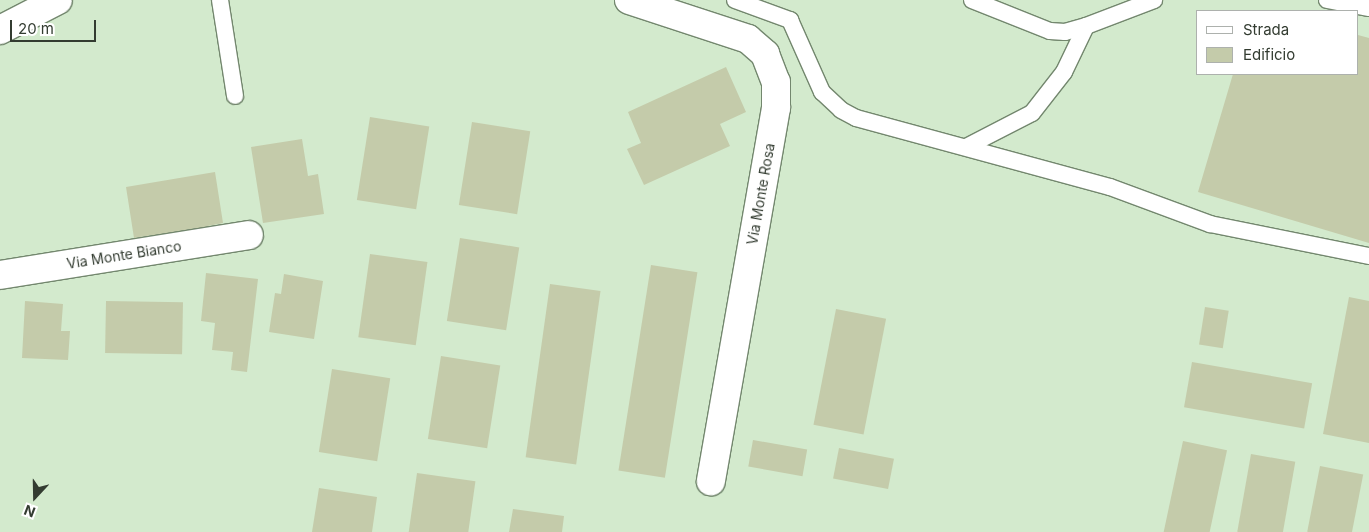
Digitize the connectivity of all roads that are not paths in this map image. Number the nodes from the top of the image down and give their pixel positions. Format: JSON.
{"nodes":[{"id":1,"x":58,"y":0,"type":"edge"},
{"id":2,"x":220,"y":0,"type":"edge"},
{"id":3,"x":629,"y":0,"type":"edge"},
{"id":4,"x":735,"y":0,"type":"edge"},
{"id":5,"x":972,"y":0,"type":"edge"},
{"id":6,"x":1154,"y":0,"type":"edge"},
{"id":7,"x":1327,"y":0,"type":"edge"},
{"id":8,"x":1369,"y":8,"type":"edge"},
{"id":9,"x":1086,"y":26,"type":"junction"},
{"id":10,"x":0,"y":30,"type":"edge"},
{"id":11,"x":235,"y":96,"type":"dead end"},
{"id":12,"x":966,"y":148,"type":"junction"},
{"id":13,"x":249,"y":235,"type":"dead end"},
{"id":14,"x":1369,"y":256,"type":"edge"},
{"id":15,"x":0,"y":275,"type":"edge"},
{"id":16,"x":711,"y":482,"type":"dead end"}],
"edges":[{"from":1,"to":10,"type":"street"},
{"from":2,"to":11,"type":"lane"},
{"from":3,"to":16,"type":"street","name":"Via Monte Rosa"},
{"from":4,"to":12,"type":"lane"},
{"from":5,"to":9,"type":"lane"},
{"from":6,"to":9,"type":"lane"},
{"from":7,"to":8,"type":"lane"},
{"from":9,"to":12,"type":"lane"},
{"from":12,"to":14,"type":"lane"},
{"from":13,"to":15,"type":"street","name":"Via Monte Bianco"}]}
